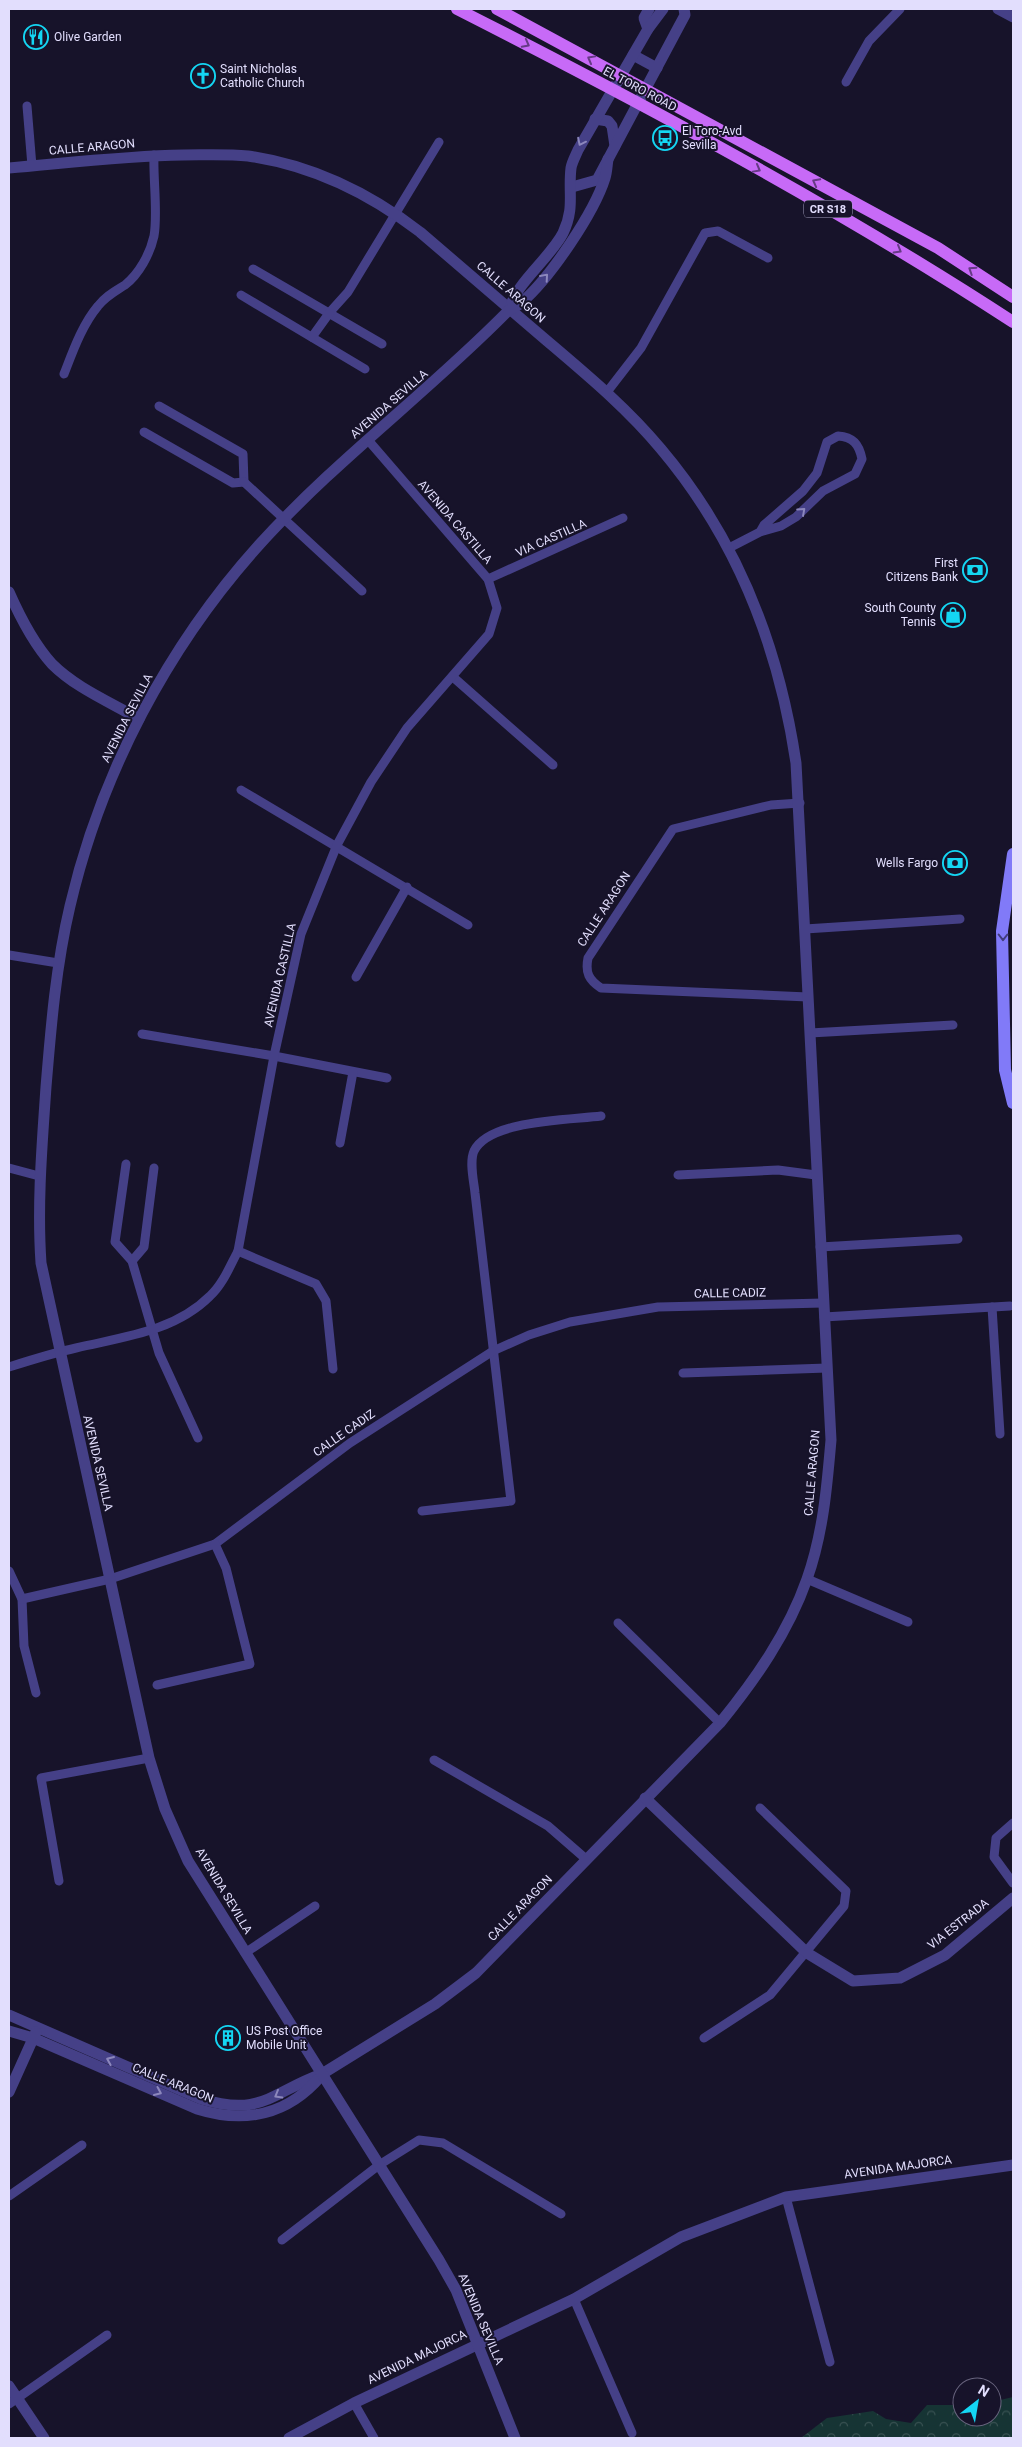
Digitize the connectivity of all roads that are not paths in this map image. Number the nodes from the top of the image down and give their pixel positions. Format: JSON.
{"nodes":[{"id":1,"x":457,"y":9,"type":"edge"},
{"id":2,"x":497,"y":9,"type":"edge"},
{"id":3,"x":649,"y":9,"type":"edge"},
{"id":4,"x":663,"y":9,"type":"edge"},
{"id":5,"x":684,"y":9,"type":"edge"},
{"id":6,"x":900,"y":9,"type":"edge"},
{"id":7,"x":998,"y":9,"type":"edge"},
{"id":8,"x":1013,"y":17,"type":"edge"},
{"id":9,"x":648,"y":29,"type":"junction"},
{"id":10,"x":633,"y":54,"type":"junction"},
{"id":11,"x":657,"y":68,"type":"junction"},
{"id":12,"x":621,"y":75,"type":"junction"},
{"id":13,"x":846,"y":82,"type":"dead end"},
{"id":14,"x":645,"y":89,"type":"junction"},
{"id":15,"x":612,"y":90,"type":"junction"},
{"id":16,"x":638,"y":104,"type":"junction"},
{"id":17,"x":27,"y":106,"type":"dead end"},
{"id":18,"x":595,"y":119,"type":"junction"},
{"id":19,"x":439,"y":142,"type":"dead end"},
{"id":20,"x":614,"y":146,"type":"junction"},
{"id":21,"x":154,"y":156,"type":"junction"},
{"id":22,"x":608,"y":159,"type":"junction"},
{"id":23,"x":32,"y":166,"type":"junction"},
{"id":24,"x":9,"y":168,"type":"edge"},
{"id":25,"x":572,"y":187,"type":"junction"},
{"id":26,"x":396,"y":214,"type":"junction"},
{"id":27,"x":768,"y":258,"type":"dead end"},
{"id":28,"x":253,"y":270,"type":"dead end"},
{"id":29,"x":241,"y":295,"type":"dead end"},
{"id":30,"x":1013,"y":297,"type":"edge"},
{"id":31,"x":510,"y":309,"type":"junction"},
{"id":32,"x":330,"y":312,"type":"junction"},
{"id":33,"x":1013,"y":322,"type":"edge"},
{"id":34,"x":312,"y":337,"type":"junction"},
{"id":35,"x":382,"y":344,"type":"dead end"},
{"id":36,"x":365,"y":368,"type":"dead end"},
{"id":37,"x":64,"y":374,"type":"dead end"},
{"id":38,"x":607,"y":392,"type":"junction"},
{"id":39,"x":159,"y":406,"type":"dead end"},
{"id":40,"x":144,"y":432,"type":"dead end"},
{"id":41,"x":368,"y":440,"type":"junction"},
{"id":42,"x":244,"y":482,"type":"junction"},
{"id":43,"x":285,"y":518,"type":"junction"},
{"id":44,"x":623,"y":518,"type":"dead end"},
{"id":45,"x":760,"y":532,"type":"junction"},
{"id":46,"x":728,"y":548,"type":"junction"},
{"id":47,"x":488,"y":579,"type":"junction"},
{"id":48,"x":362,"y":591,"type":"dead end"},
{"id":49,"x":9,"y":592,"type":"edge"},
{"id":50,"x":453,"y":677,"type":"junction"},
{"id":51,"x":139,"y":719,"type":"junction"},
{"id":52,"x":553,"y":765,"type":"dead end"},
{"id":53,"x":241,"y":790,"type":"dead end"},
{"id":54,"x":800,"y":803,"type":"junction"},
{"id":55,"x":337,"y":845,"type":"junction"},
{"id":56,"x":1013,"y":854,"type":"edge"},
{"id":57,"x":407,"y":887,"type":"junction"},
{"id":58,"x":960,"y":919,"type":"dead end"},
{"id":59,"x":468,"y":925,"type":"dead end"},
{"id":60,"x":805,"y":929,"type":"junction"},
{"id":61,"x":9,"y":955,"type":"edge"},
{"id":62,"x":58,"y":964,"type":"junction"},
{"id":63,"x":356,"y":977,"type":"dead end"},
{"id":64,"x":808,"y":997,"type":"junction"},
{"id":65,"x":953,"y":1025,"type":"dead end"},
{"id":66,"x":810,"y":1033,"type":"junction"},
{"id":67,"x":142,"y":1034,"type":"dead end"},
{"id":68,"x":274,"y":1056,"type":"junction"},
{"id":69,"x":352,"y":1072,"type":"junction"},
{"id":70,"x":386,"y":1078,"type":"dead end"},
{"id":71,"x":1013,"y":1103,"type":"edge"},
{"id":72,"x":601,"y":1116,"type":"dead end"},
{"id":73,"x":340,"y":1143,"type":"dead end"},
{"id":74,"x":126,"y":1164,"type":"dead end"},
{"id":75,"x":9,"y":1168,"type":"edge"},
{"id":76,"x":154,"y":1168,"type":"dead end"},
{"id":77,"x":816,"y":1175,"type":"junction"},
{"id":78,"x":39,"y":1176,"type":"junction"},
{"id":79,"x":678,"y":1176,"type":"dead end"},
{"id":80,"x":958,"y":1240,"type":"dead end"},
{"id":81,"x":820,"y":1247,"type":"junction"},
{"id":82,"x":238,"y":1250,"type":"junction"},
{"id":83,"x":132,"y":1261,"type":"junction"},
{"id":84,"x":823,"y":1303,"type":"junction"},
{"id":85,"x":1010,"y":1306,"type":"dead end"},
{"id":86,"x":992,"y":1307,"type":"junction"},
{"id":87,"x":824,"y":1317,"type":"junction"},
{"id":88,"x":153,"y":1330,"type":"junction"},
{"id":89,"x":494,"y":1351,"type":"junction"},
{"id":90,"x":60,"y":1352,"type":"junction"},
{"id":91,"x":9,"y":1367,"type":"edge"},
{"id":92,"x":333,"y":1368,"type":"dead end"},
{"id":93,"x":827,"y":1368,"type":"junction"},
{"id":94,"x":683,"y":1373,"type":"dead end"},
{"id":95,"x":1000,"y":1434,"type":"dead end"},
{"id":96,"x":198,"y":1438,"type":"dead end"},
{"id":97,"x":422,"y":1511,"type":"dead end"},
{"id":98,"x":215,"y":1544,"type":"junction"},
{"id":99,"x":9,"y":1572,"type":"edge"},
{"id":100,"x":110,"y":1579,"type":"junction"},
{"id":101,"x":807,"y":1579,"type":"junction"},
{"id":102,"x":22,"y":1599,"type":"junction"},
{"id":103,"x":908,"y":1622,"type":"dead end"},
{"id":104,"x":618,"y":1623,"type":"dead end"},
{"id":105,"x":157,"y":1684,"type":"dead end"},
{"id":106,"x":36,"y":1693,"type":"dead end"},
{"id":107,"x":720,"y":1723,"type":"junction"},
{"id":108,"x":149,"y":1758,"type":"junction"},
{"id":109,"x":434,"y":1760,"type":"dead end"},
{"id":110,"x":645,"y":1798,"type":"junction"},
{"id":111,"x":760,"y":1808,"type":"dead end"},
{"id":112,"x":1013,"y":1823,"type":"edge"},
{"id":113,"x":586,"y":1860,"type":"junction"},
{"id":114,"x":59,"y":1881,"type":"dead end"},
{"id":115,"x":1013,"y":1883,"type":"edge"},
{"id":116,"x":1013,"y":1898,"type":"edge"},
{"id":117,"x":315,"y":1906,"type":"dead end"},
{"id":118,"x":807,"y":1953,"type":"junction"},
{"id":119,"x":245,"y":1954,"type":"junction"},
{"id":120,"x":9,"y":2015,"type":"edge"},
{"id":121,"x":9,"y":2031,"type":"edge"},
{"id":122,"x":35,"y":2033,"type":"junction"},
{"id":123,"x":704,"y":2038,"type":"dead end"},
{"id":124,"x":322,"y":2074,"type":"junction"},
{"id":125,"x":9,"y":2092,"type":"edge"},
{"id":126,"x":82,"y":2145,"type":"dead end"},
{"id":127,"x":378,"y":2165,"type":"junction"},
{"id":128,"x":1013,"y":2165,"type":"edge"},
{"id":129,"x":9,"y":2196,"type":"edge"},
{"id":130,"x":786,"y":2197,"type":"junction"},
{"id":131,"x":561,"y":2214,"type":"dead end"},
{"id":132,"x":282,"y":2240,"type":"dead end"},
{"id":133,"x":574,"y":2299,"type":"junction"},
{"id":134,"x":107,"y":2335,"type":"dead end"},
{"id":135,"x":478,"y":2343,"type":"junction"},
{"id":136,"x":830,"y":2362,"type":"dead end"},
{"id":137,"x":9,"y":2386,"type":"edge"},
{"id":138,"x":13,"y":2402,"type":"edge"},
{"id":139,"x":354,"y":2402,"type":"junction"},
{"id":140,"x":632,"y":2433,"type":"dead end"},
{"id":141,"x":44,"y":2438,"type":"edge"},
{"id":142,"x":289,"y":2438,"type":"edge"},
{"id":143,"x":374,"y":2438,"type":"edge"},
{"id":144,"x":516,"y":2438,"type":"edge"}],
"edges":[{"from":1,"to":15,"type":"main road","name":"EL TORO ROAD","number":"CR S18","one_way":true},
{"from":12,"to":2,"type":"main road","name":"EL TORO ROAD","number":"CR S18","one_way":true},
{"from":3,"to":9,"type":"street"},
{"from":4,"to":9,"type":"street"},
{"from":5,"to":11,"type":"street"},
{"from":6,"to":13,"type":"street"},
{"from":7,"to":8,"type":"street"},
{"from":9,"to":10,"type":"street"},
{"from":10,"to":11,"type":"street"},
{"from":10,"to":12,"type":"street"},
{"from":11,"to":14,"type":"street"},
{"from":12,"to":14,"type":"main road","name":"EL TORO ROAD","number":"CR S18"},
{"from":12,"to":15,"type":"street","name":"AVENIDA SEVILLA"},
{"from":14,"to":16,"type":"street","name":"AVENIDA SEVILLA"},
{"from":30,"to":14,"type":"main road","name":"EL TORO ROAD","number":"CR S18","one_way":true},
{"from":15,"to":16,"type":"main road","name":"EL TORO ROAD","number":"CR S18"},
{"from":15,"to":18,"type":"street","name":"AVENIDA SEVILLA"},
{"from":16,"to":20,"type":"street","name":"AVENIDA SEVILLA"},
{"from":16,"to":33,"type":"main road","name":"EL TORO ROAD","number":"CR S18","one_way":true},
{"from":17,"to":23,"type":"street","name":"CALLE ARAGON"},
{"from":18,"to":20,"type":"street"},
{"from":18,"to":25,"type":"street","name":"AVENIDA SEVILLA","one_way":true},
{"from":19,"to":26,"type":"street"},
{"from":20,"to":22,"type":"street","name":"AVENIDA SEVILLA"},
{"from":21,"to":23,"type":"street","name":"CALLE ARAGON"},
{"from":21,"to":26,"type":"street","name":"CALLE ARAGON"},
{"from":21,"to":37,"type":"street","name":"CALLE ARAGON"},
{"from":22,"to":25,"type":"street"},
{"from":31,"to":22,"type":"street","name":"AVENIDA SEVILLA","one_way":true},
{"from":23,"to":24,"type":"street","name":"CALLE ARAGON"},
{"from":25,"to":31,"type":"street","name":"AVENIDA SEVILLA"},
{"from":26,"to":31,"type":"street","name":"CALLE ARAGON"},
{"from":26,"to":32,"type":"street"},
{"from":27,"to":38,"type":"street"},
{"from":28,"to":32,"type":"street"},
{"from":29,"to":34,"type":"street"},
{"from":31,"to":38,"type":"street","name":"CALLE ARAGON"},
{"from":31,"to":41,"type":"street","name":"AVENIDA SEVILLA"},
{"from":32,"to":34,"type":"street"},
{"from":32,"to":35,"type":"street"},
{"from":34,"to":36,"type":"street"},
{"from":38,"to":46,"type":"street","name":"CALLE ARAGON"},
{"from":39,"to":42,"type":"street"},
{"from":40,"to":42,"type":"street"},
{"from":41,"to":43,"type":"street","name":"AVENIDA SEVILLA"},
{"from":41,"to":47,"type":"street","name":"AVENIDA CASTILLA"},
{"from":42,"to":43,"type":"street"},
{"from":43,"to":48,"type":"street"},
{"from":43,"to":51,"type":"street","name":"AVENIDA SEVILLA"},
{"from":44,"to":47,"type":"street","name":"VIA CASTILLA"},
{"from":45,"to":45,"type":"street","one_way":true},
{"from":45,"to":46,"type":"street"},
{"from":46,"to":54,"type":"street","name":"CALLE ARAGON"},
{"from":47,"to":50,"type":"street","name":"AVENIDA CASTILLA"},
{"from":49,"to":51,"type":"street"},
{"from":50,"to":52,"type":"street"},
{"from":50,"to":55,"type":"street","name":"AVENIDA CASTILLA"},
{"from":51,"to":62,"type":"street","name":"AVENIDA SEVILLA"},
{"from":53,"to":55,"type":"street"},
{"from":54,"to":60,"type":"street","name":"CALLE ARAGON"},
{"from":54,"to":64,"type":"street","name":"CALLE ARAGON"},
{"from":55,"to":57,"type":"street"},
{"from":55,"to":68,"type":"street","name":"AVENIDA CASTILLA"},
{"from":56,"to":71,"type":"main road","one_way":true},
{"from":57,"to":59,"type":"street"},
{"from":57,"to":63,"type":"street"},
{"from":58,"to":60,"type":"street"},
{"from":60,"to":64,"type":"street","name":"CALLE ARAGON"},
{"from":61,"to":62,"type":"street"},
{"from":62,"to":78,"type":"street","name":"AVENIDA SEVILLA"},
{"from":64,"to":66,"type":"street","name":"CALLE ARAGON"},
{"from":65,"to":66,"type":"street"},
{"from":66,"to":77,"type":"street","name":"CALLE ARAGON"},
{"from":67,"to":68,"type":"street"},
{"from":68,"to":69,"type":"street"},
{"from":68,"to":82,"type":"street","name":"AVENIDA CASTILLA"},
{"from":69,"to":70,"type":"street"},
{"from":69,"to":73,"type":"street"},
{"from":72,"to":89,"type":"street"},
{"from":74,"to":83,"type":"street"},
{"from":75,"to":78,"type":"street"},
{"from":76,"to":83,"type":"street"},
{"from":77,"to":79,"type":"street"},
{"from":77,"to":81,"type":"street","name":"CALLE ARAGON"},
{"from":78,"to":90,"type":"street","name":"AVENIDA SEVILLA"},
{"from":80,"to":81,"type":"street"},
{"from":81,"to":84,"type":"street","name":"CALLE ARAGON"},
{"from":82,"to":88,"type":"street","name":"AVENIDA CASTILLA"},
{"from":82,"to":92,"type":"street"},
{"from":83,"to":88,"type":"street"},
{"from":84,"to":87,"type":"street","name":"CALLE ARAGON"},
{"from":84,"to":89,"type":"street","name":"CALLE CADIZ"},
{"from":85,"to":86,"type":"street"},
{"from":86,"to":87,"type":"street"},
{"from":86,"to":95,"type":"street"},
{"from":87,"to":93,"type":"street","name":"CALLE ARAGON"},
{"from":88,"to":90,"type":"street","name":"AVENIDA CASTILLA"},
{"from":88,"to":96,"type":"street"},
{"from":89,"to":97,"type":"street"},
{"from":89,"to":98,"type":"street","name":"CALLE CADIZ"},
{"from":90,"to":91,"type":"street"},
{"from":90,"to":100,"type":"street","name":"AVENIDA SEVILLA"},
{"from":93,"to":94,"type":"street"},
{"from":93,"to":101,"type":"street","name":"CALLE ARAGON"},
{"from":98,"to":100,"type":"street","name":"CALLE CADIZ"},
{"from":98,"to":105,"type":"street"},
{"from":99,"to":102,"type":"street"},
{"from":100,"to":102,"type":"street"},
{"from":100,"to":108,"type":"street","name":"AVENIDA SEVILLA"},
{"from":101,"to":103,"type":"street"},
{"from":101,"to":107,"type":"street","name":"CALLE ARAGON"},
{"from":102,"to":106,"type":"street"},
{"from":104,"to":107,"type":"street"},
{"from":107,"to":110,"type":"street","name":"CALLE ARAGON"},
{"from":108,"to":114,"type":"street"},
{"from":108,"to":119,"type":"street","name":"AVENIDA SEVILLA"},
{"from":109,"to":113,"type":"street"},
{"from":110,"to":113,"type":"street","name":"CALLE ARAGON"},
{"from":110,"to":118,"type":"street","name":"VIA ESTRADA"},
{"from":111,"to":118,"type":"street"},
{"from":112,"to":115,"type":"street"},
{"from":113,"to":124,"type":"street","name":"CALLE ARAGON"},
{"from":116,"to":118,"type":"street","name":"VIA ESTRADA"},
{"from":117,"to":119,"type":"street","name":"AVENIDA SEVILLA"},
{"from":118,"to":123,"type":"street"},
{"from":119,"to":124,"type":"street","name":"AVENIDA SEVILLA"},
{"from":120,"to":122,"type":"street","name":"CALLE ARAGON"},
{"from":121,"to":122,"type":"street","name":"CALLE ARAGON"},
{"from":122,"to":124,"type":"street","name":"CALLE ARAGON"},
{"from":122,"to":125,"type":"street"},
{"from":124,"to":127,"type":"street","name":"AVENIDA SEVILLA"},
{"from":126,"to":129,"type":"street"},
{"from":127,"to":131,"type":"street"},
{"from":127,"to":132,"type":"street"},
{"from":127,"to":135,"type":"street","name":"AVENIDA SEVILLA"},
{"from":128,"to":130,"type":"street","name":"AVENIDA MAJORCA"},
{"from":130,"to":133,"type":"street","name":"AVENIDA MAJORCA"},
{"from":130,"to":136,"type":"street"},
{"from":133,"to":135,"type":"street","name":"AVENIDA MAJORCA"},
{"from":133,"to":140,"type":"street"},
{"from":134,"to":138,"type":"street"},
{"from":135,"to":139,"type":"street","name":"AVENIDA MAJORCA"},
{"from":135,"to":144,"type":"street","name":"AVENIDA SEVILLA"},
{"from":137,"to":138,"type":"street"},
{"from":138,"to":141,"type":"street"},
{"from":139,"to":142,"type":"street","name":"AVENIDA MAJORCA"},
{"from":139,"to":143,"type":"street"}]}
